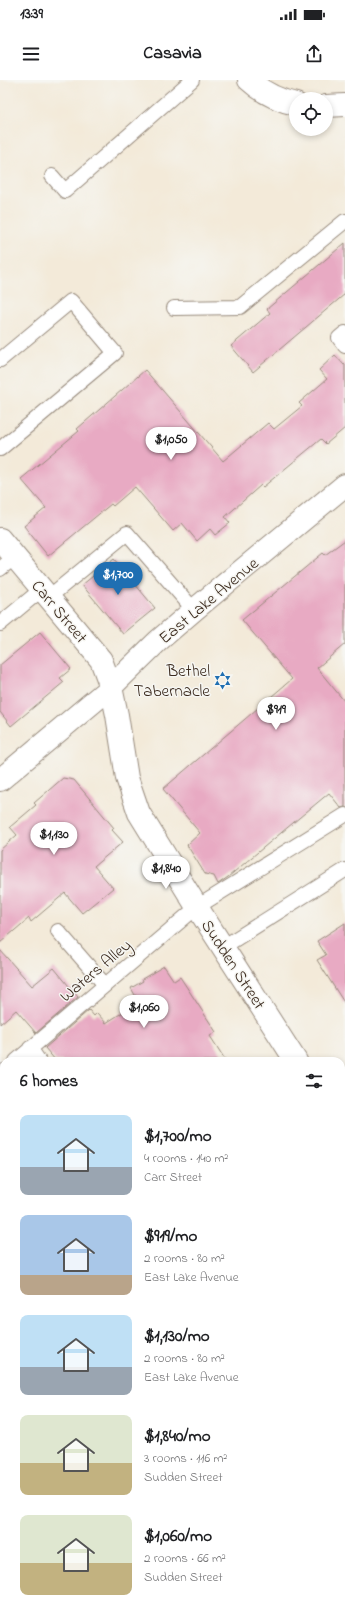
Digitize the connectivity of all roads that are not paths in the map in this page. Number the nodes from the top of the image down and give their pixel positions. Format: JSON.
{"nodes":[{"id":1,"x":192,"y":80,"type":"edge"},
{"id":2,"x":249,"y":80,"type":"edge"},
{"id":3,"x":289,"y":102,"type":"edge"},
{"id":4,"x":345,"y":105,"type":"edge"},
{"id":5,"x":333,"y":106,"type":"edge"},
{"id":6,"x":52,"y":176,"type":"dead end"},
{"id":7,"x":345,"y":221,"type":"edge"},
{"id":8,"x":174,"y":308,"type":"dead end"},
{"id":9,"x":345,"y":333,"type":"edge"},
{"id":10,"x":345,"y":346,"type":"edge"},
{"id":11,"x":0,"y":360,"type":"edge"},
{"id":12,"x":0,"y":449,"type":"edge"},
{"id":13,"x":345,"y":485,"type":"edge"},
{"id":14,"x":0,"y":539,"type":"edge"},
{"id":15,"x":7,"y":563,"type":"edge"},
{"id":16,"x":46,"y":593,"type":"junction"},
{"id":17,"x":194,"y":610,"type":"junction"},
{"id":18,"x":0,"y":624,"type":"edge"},
{"id":19,"x":111,"y":687,"type":"junction"},
{"id":20,"x":0,"y":780,"type":"edge"},
{"id":21,"x":345,"y":815,"type":"edge"},
{"id":22,"x":345,"y":870,"type":"edge"},
{"id":23,"x":197,"y":907,"type":"junction"},
{"id":24,"x":58,"y":931,"type":"dead end"},
{"id":25,"x":223,"y":947,"type":"junction"},
{"id":26,"x":105,"y":985,"type":"junction"},
{"id":27,"x":30,"y":1048,"type":"junction"},
{"id":28,"x":20,"y":1057,"type":"edge"},
{"id":29,"x":36,"y":1057,"type":"edge"},
{"id":30,"x":293,"y":1057,"type":"edge"}],
"edges":[{"from":1,"to":6,"type":"lane"},
{"from":2,"to":3,"type":"street"},
{"from":4,"to":5,"type":"street"},
{"from":7,"to":8,"type":"lane"},
{"from":9,"to":10,"type":"lane"},
{"from":11,"to":12,"type":"lane"},
{"from":13,"to":17,"type":"street","name":"East Lake Avenue"},
{"from":14,"to":15,"type":"street","name":"Carr Street"},
{"from":15,"to":16,"type":"street","name":"Carr Street"},
{"from":16,"to":17,"type":"lane"},
{"from":16,"to":18,"type":"lane"},
{"from":16,"to":19,"type":"street","name":"Carr Street"},
{"from":17,"to":19,"type":"street","name":"East Lake Avenue"},
{"from":19,"to":20,"type":"street","name":"East Lake Avenue"},
{"from":19,"to":23,"type":"street","name":"Sudden Street"},
{"from":21,"to":23,"type":"lane","name":"Waters Alley"},
{"from":22,"to":25,"type":"lane"},
{"from":23,"to":25,"type":"street","name":"Sudden Street"},
{"from":23,"to":26,"type":"lane","name":"Waters Alley"},
{"from":24,"to":26,"type":"lane"},
{"from":25,"to":30,"type":"street","name":"Sudden Street"},
{"from":26,"to":27,"type":"lane","name":"Waters Alley"},
{"from":27,"to":28,"type":"lane","name":"Waters Alley"},
{"from":27,"to":29,"type":"lane"}]}
